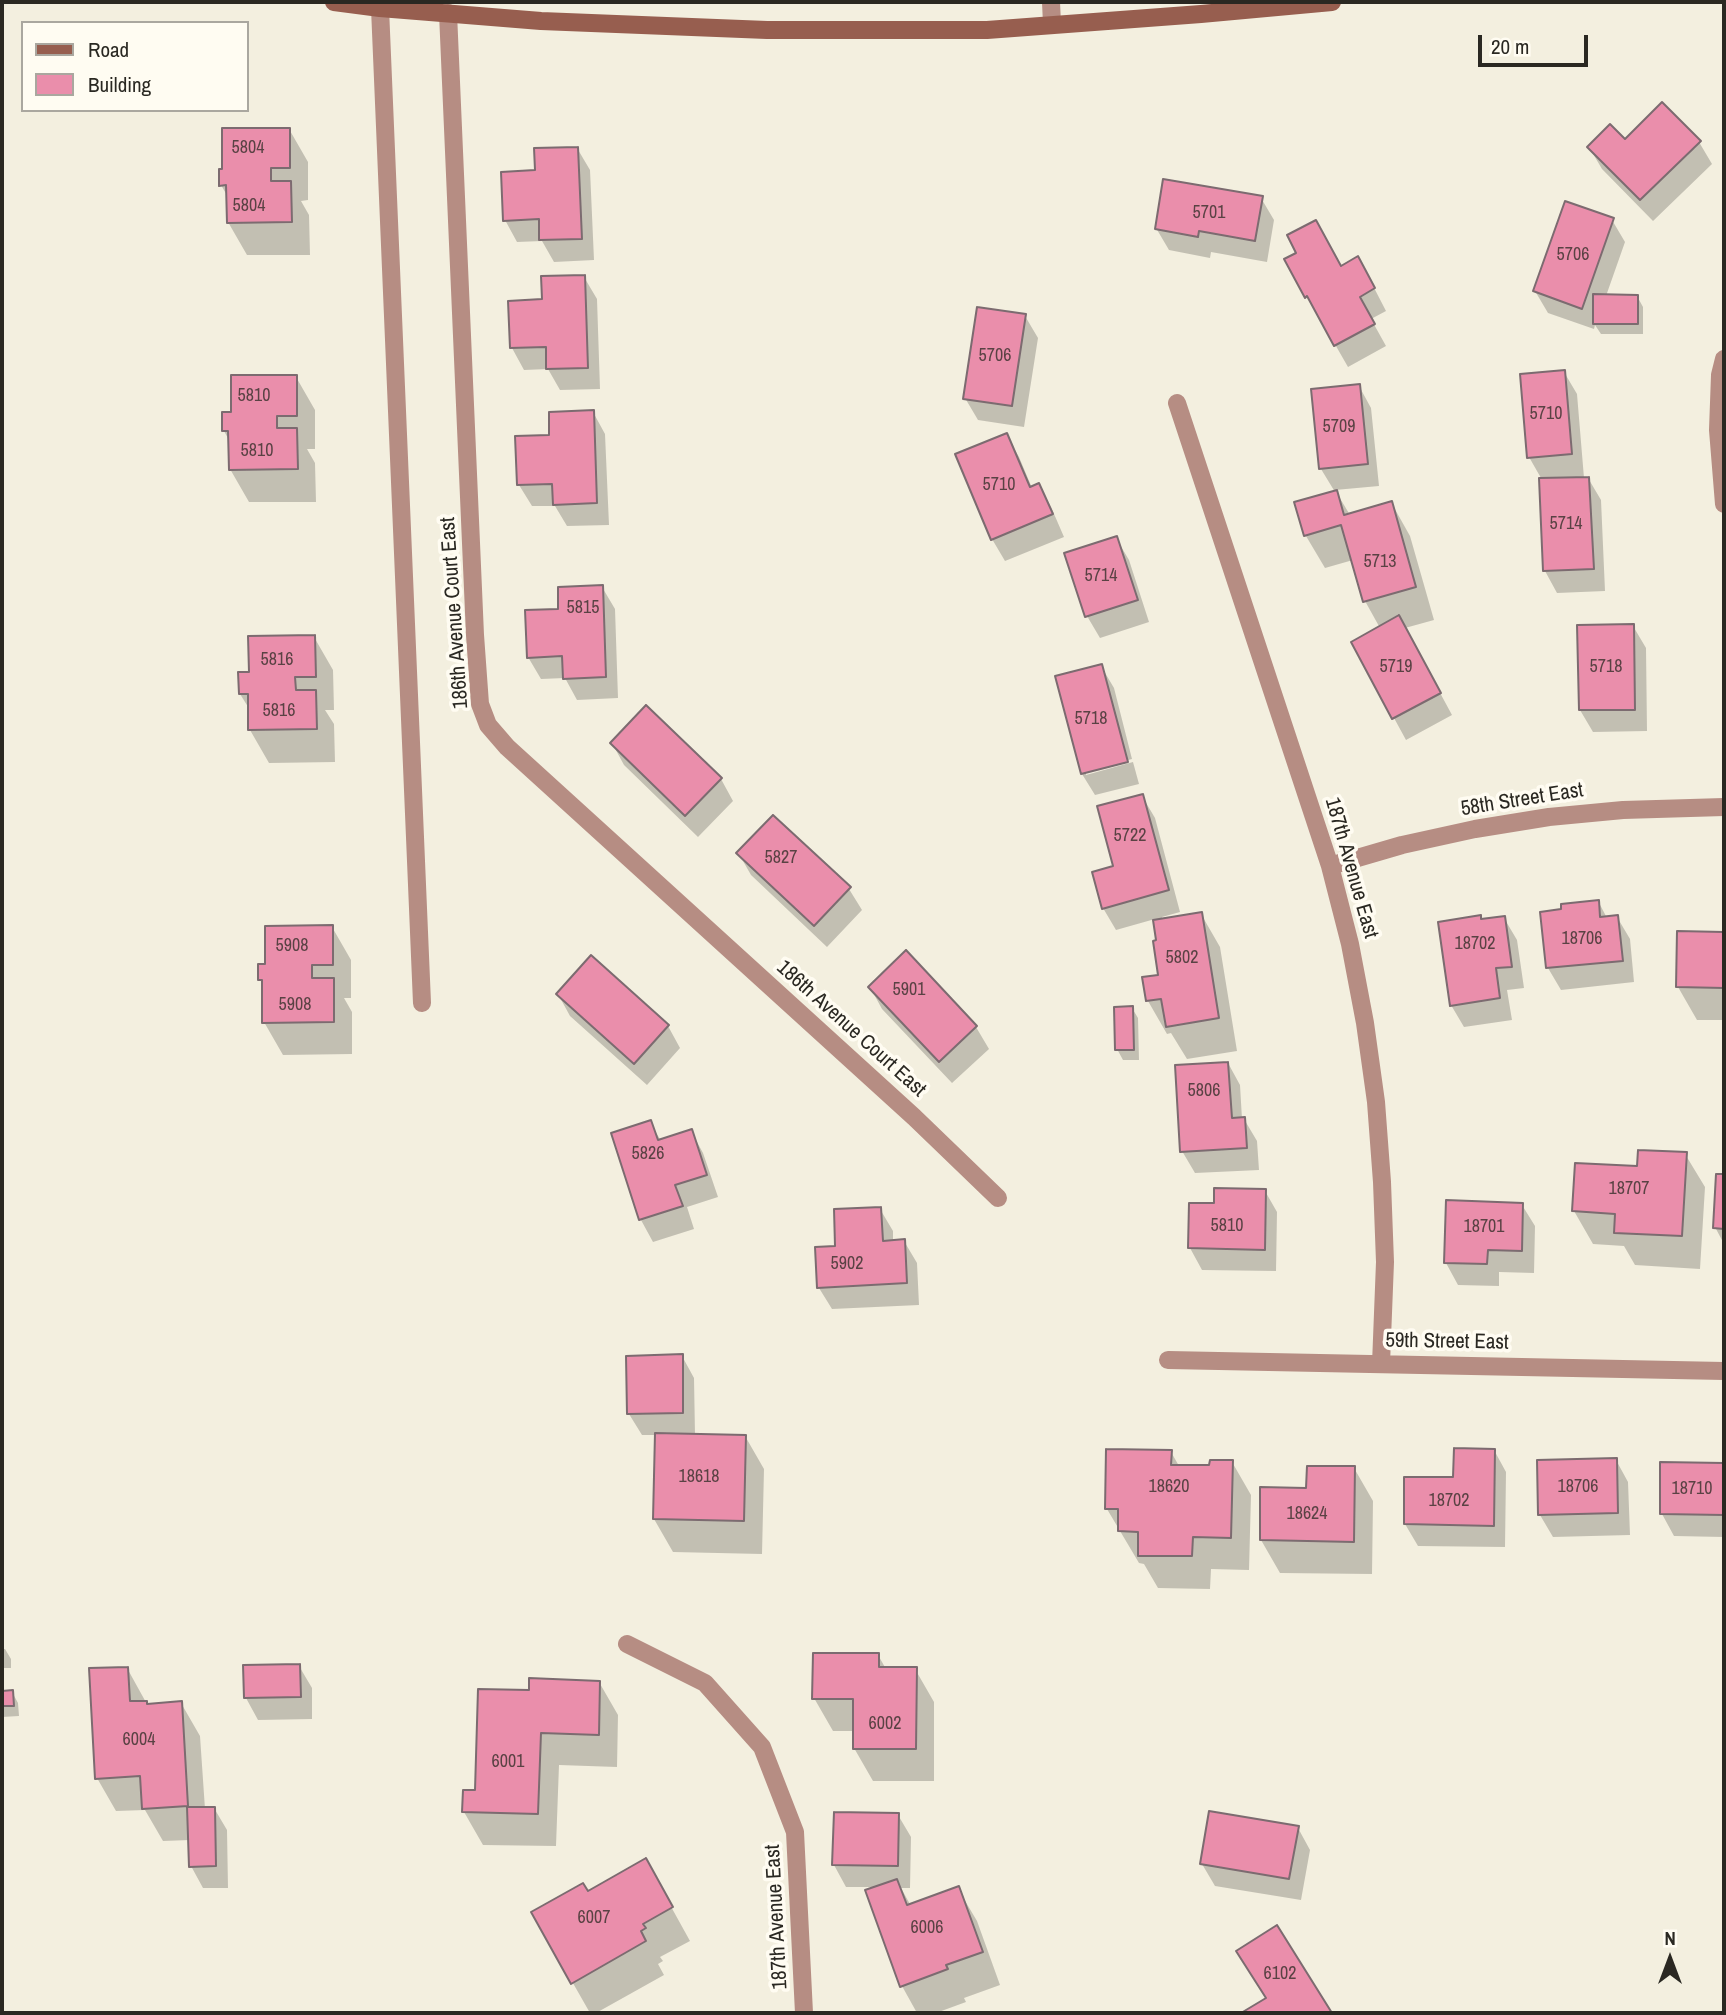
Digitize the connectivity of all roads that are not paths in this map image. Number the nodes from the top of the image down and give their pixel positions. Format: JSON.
{"nodes":[{"id":1,"x":334,"y":2,"type":"edge"},
{"id":2,"x":1051,"y":2,"type":"edge"},
{"id":3,"x":1332,"y":2,"type":"edge"},
{"id":4,"x":380,"y":8,"type":"junction"},
{"id":5,"x":448,"y":13,"type":"junction"},
{"id":6,"x":1052,"y":24,"type":"junction"},
{"id":7,"x":1724,"y":359,"type":"edge"},
{"id":8,"x":1177,"y":404,"type":"dead end"},
{"id":9,"x":1724,"y":504,"type":"edge"},
{"id":10,"x":1724,"y":807,"type":"edge"},
{"id":11,"x":1330,"y":866,"type":"junction"},
{"id":12,"x":422,"y":1003,"type":"dead end"},
{"id":13,"x":998,"y":1198,"type":"dead end"},
{"id":14,"x":1168,"y":1360,"type":"dead end"},
{"id":15,"x":1381,"y":1363,"type":"junction"},
{"id":16,"x":1724,"y":1371,"type":"edge"},
{"id":17,"x":626,"y":1644,"type":"dead end"},
{"id":18,"x":804,"y":2013,"type":"edge"}],
"edges":[{"from":1,"to":4,"type":"street"},
{"from":2,"to":6,"type":"street"},
{"from":3,"to":6,"type":"street"},
{"from":4,"to":5,"type":"street"},
{"from":4,"to":12,"type":"street"},
{"from":5,"to":6,"type":"street"},
{"from":5,"to":13,"type":"street","name":"186th Avenue Court East"},
{"from":7,"to":9,"type":"street"},
{"from":8,"to":11,"type":"street","name":"187th Avenue East"},
{"from":10,"to":11,"type":"street","name":"58th Street East"},
{"from":11,"to":15,"type":"street","name":"187th Avenue East"},
{"from":14,"to":15,"type":"street","name":"59th Street East"},
{"from":15,"to":16,"type":"street","name":"59th Street East"},
{"from":17,"to":18,"type":"street","name":"187th Avenue East"}]}
